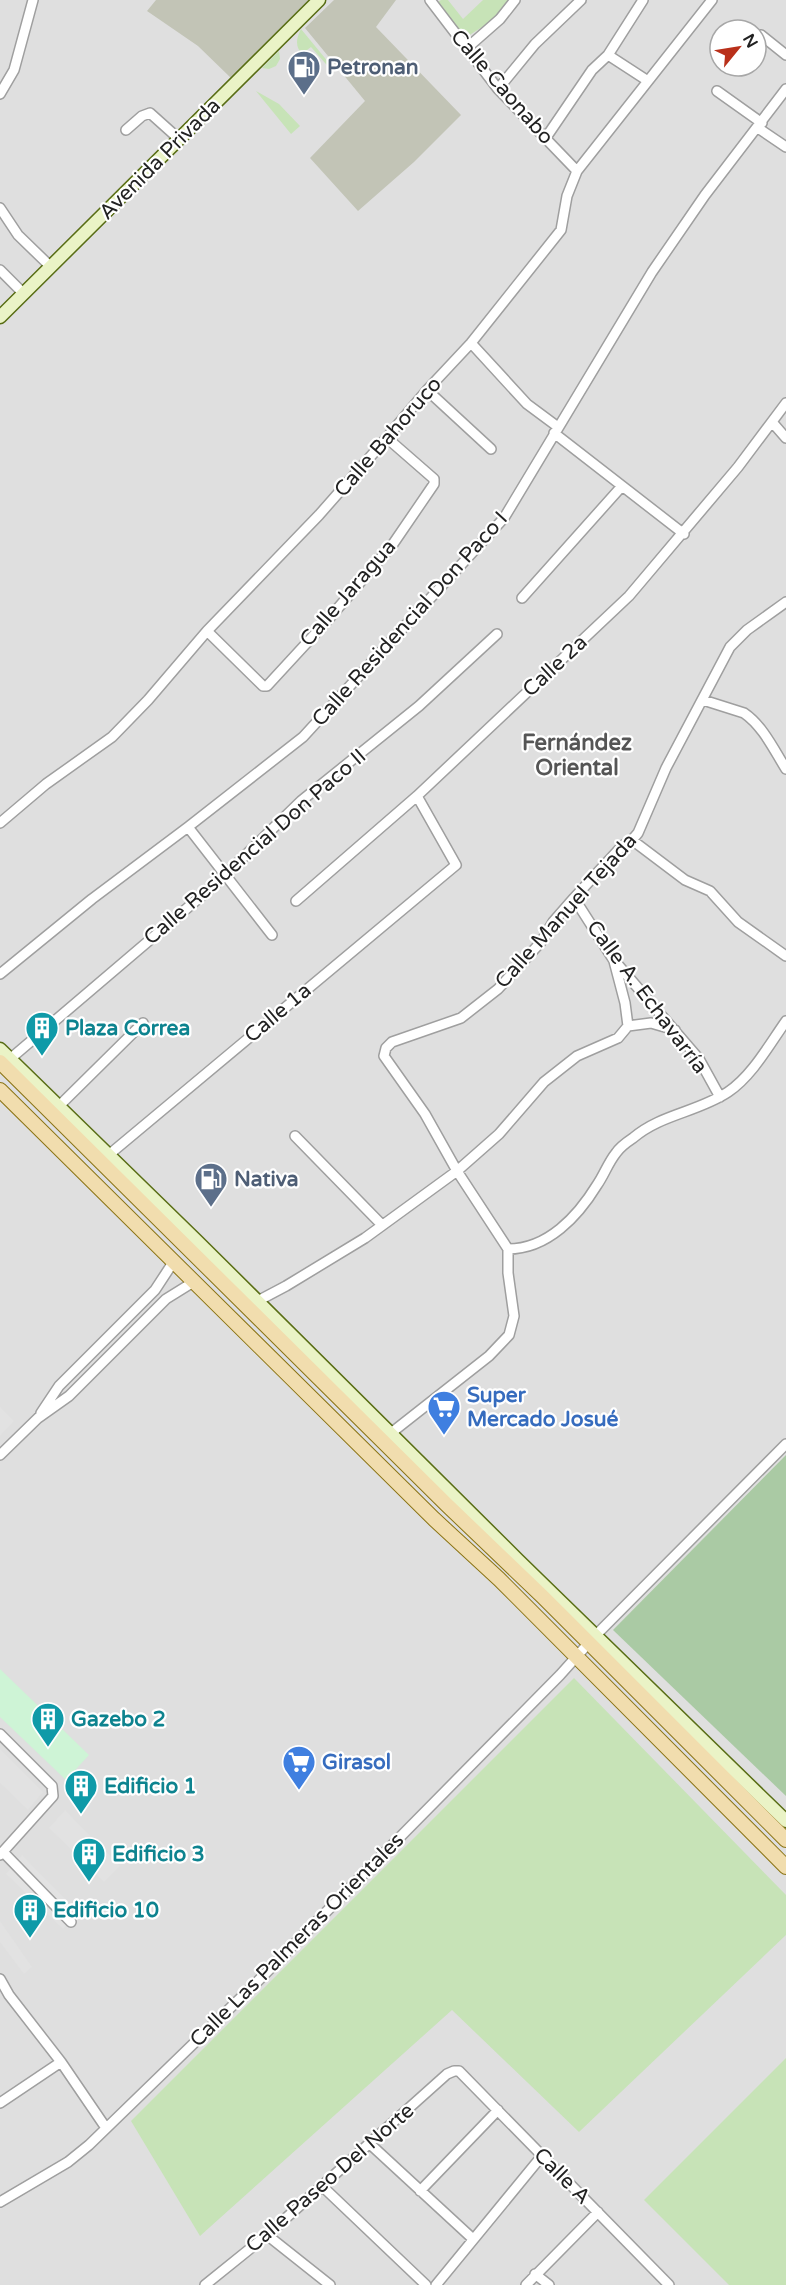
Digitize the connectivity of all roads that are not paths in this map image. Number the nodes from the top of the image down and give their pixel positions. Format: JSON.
{"nodes":[{"id":1,"x":33,"y":0,"type":"edge"},
{"id":2,"x":319,"y":0,"type":"edge"},
{"id":3,"x":430,"y":0,"type":"edge"},
{"id":4,"x":515,"y":0,"type":"edge"},
{"id":5,"x":581,"y":0,"type":"edge"},
{"id":6,"x":643,"y":0,"type":"edge"},
{"id":7,"x":712,"y":0,"type":"edge"},
{"id":8,"x":768,"y":41,"type":"edge"},
{"id":9,"x":467,"y":48,"type":"junction"},
{"id":10,"x":608,"y":55,"type":"junction"},
{"id":11,"x":786,"y":55,"type":"edge"},
{"id":12,"x":648,"y":81,"type":"junction"},
{"id":13,"x":498,"y":89,"type":"junction"},
{"id":14,"x":786,"y":89,"type":"edge"},
{"id":15,"x":717,"y":91,"type":"dead end"},
{"id":16,"x":0,"y":94,"type":"edge"},
{"id":17,"x":760,"y":125,"type":"junction"},
{"id":18,"x":126,"y":130,"type":"dead end"},
{"id":19,"x":179,"y":139,"type":"junction"},
{"id":20,"x":545,"y":139,"type":"junction"},
{"id":21,"x":786,"y":147,"type":"edge"},
{"id":22,"x":577,"y":171,"type":"junction"},
{"id":23,"x":0,"y":208,"type":"edge"},
{"id":24,"x":51,"y":267,"type":"junction"},
{"id":25,"x":0,"y":270,"type":"edge"},
{"id":26,"x":24,"y":294,"type":"junction"},
{"id":27,"x":0,"y":317,"type":"edge"},
{"id":28,"x":471,"y":343,"type":"junction"},
{"id":29,"x":427,"y":390,"type":"junction"},
{"id":30,"x":786,"y":403,"type":"edge"},
{"id":31,"x":772,"y":422,"type":"junction"},
{"id":32,"x":556,"y":430,"type":"junction"},
{"id":33,"x":387,"y":438,"type":"junction"},
{"id":34,"x":786,"y":438,"type":"edge"},
{"id":35,"x":491,"y":449,"type":"dead end"},
{"id":36,"x":622,"y":486,"type":"junction"},
{"id":37,"x":684,"y":534,"type":"junction"},
{"id":38,"x":522,"y":598,"type":"dead end"},
{"id":39,"x":786,"y":602,"type":"edge"},
{"id":40,"x":207,"y":631,"type":"junction"},
{"id":41,"x":497,"y":634,"type":"dead end"},
{"id":42,"x":703,"y":700,"type":"junction"},
{"id":43,"x":786,"y":769,"type":"edge"},
{"id":44,"x":417,"y":796,"type":"junction"},
{"id":45,"x":0,"y":823,"type":"edge"},
{"id":46,"x":188,"y":827,"type":"junction"},
{"id":47,"x":632,"y":840,"type":"junction"},
{"id":48,"x":225,"y":873,"type":"junction"},
{"id":49,"x":574,"y":898,"type":"junction"},
{"id":50,"x":296,"y":901,"type":"dead end"},
{"id":51,"x":272,"y":935,"type":"dead end"},
{"id":52,"x":786,"y":956,"type":"edge"},
{"id":53,"x":614,"y":958,"type":"junction"},
{"id":54,"x":0,"y":974,"type":"edge"},
{"id":55,"x":786,"y":1022,"type":"edge"},
{"id":56,"x":143,"y":1023,"type":"dead end"},
{"id":57,"x":628,"y":1026,"type":"junction"},
{"id":58,"x":675,"y":1030,"type":"junction"},
{"id":59,"x":0,"y":1049,"type":"edge"},
{"id":60,"x":5,"y":1061,"type":"edge"},
{"id":61,"x":720,"y":1097,"type":"junction"},
{"id":62,"x":3,"y":1098,"type":"edge"},
{"id":63,"x":59,"y":1106,"type":"junction"},
{"id":64,"x":295,"y":1136,"type":"dead end"},
{"id":65,"x":105,"y":1159,"type":"junction"},
{"id":66,"x":457,"y":1171,"type":"junction"},
{"id":67,"x":382,"y":1225,"type":"junction"},
{"id":68,"x":508,"y":1249,"type":"junction"},
{"id":69,"x":174,"y":1261,"type":"junction"},
{"id":70,"x":195,"y":1281,"type":"junction"},
{"id":71,"x":252,"y":1304,"type":"junction"},
{"id":72,"x":59,"y":1386,"type":"junction"},
{"id":73,"x":69,"y":1396,"type":"junction"},
{"id":74,"x":38,"y":1418,"type":"junction"},
{"id":75,"x":386,"y":1437,"type":"junction"},
{"id":76,"x":786,"y":1444,"type":"edge"},
{"id":77,"x":0,"y":1455,"type":"edge"},
{"id":78,"x":592,"y":1639,"type":"junction"},
{"id":79,"x":576,"y":1657,"type":"junction"},
{"id":80,"x":0,"y":1734,"type":"edge"},
{"id":81,"x":786,"y":1821,"type":"edge"},
{"id":82,"x":786,"y":1840,"type":"edge"},
{"id":83,"x":1,"y":1854,"type":"edge"},
{"id":84,"x":786,"y":1867,"type":"edge"},
{"id":85,"x":71,"y":1922,"type":"dead end"},
{"id":86,"x":0,"y":1979,"type":"edge"},
{"id":87,"x":61,"y":2062,"type":"junction"},
{"id":88,"x":453,"y":2071,"type":"joint"},
{"id":89,"x":0,"y":2103,"type":"edge"},
{"id":90,"x":498,"y":2110,"type":"junction"},
{"id":91,"x":106,"y":2128,"type":"junction"},
{"id":92,"x":370,"y":2144,"type":"junction"},
{"id":93,"x":542,"y":2157,"type":"junction"},
{"id":94,"x":322,"y":2186,"type":"junction"},
{"id":95,"x":420,"y":2192,"type":"junction"},
{"id":96,"x":0,"y":2202,"type":"edge"},
{"id":97,"x":598,"y":2212,"type":"junction"},
{"id":98,"x":267,"y":2235,"type":"junction"},
{"id":99,"x":473,"y":2239,"type":"junction"},
{"id":100,"x":535,"y":2274,"type":"junction"},
{"id":101,"x":209,"y":2284,"type":"edge"},
{"id":102,"x":330,"y":2285,"type":"edge"},
{"id":103,"x":426,"y":2285,"type":"edge"},
{"id":104,"x":436,"y":2285,"type":"edge"},
{"id":105,"x":526,"y":2285,"type":"edge"},
{"id":106,"x":549,"y":2285,"type":"edge"},
{"id":107,"x":669,"y":2285,"type":"edge"}],
"edges":[{"from":1,"to":16,"type":"street"},
{"from":2,"to":19,"type":"main road","name":"Avenida Privada"},
{"from":3,"to":9,"type":"street","name":"Calle Caonabo"},
{"from":4,"to":9,"type":"street"},
{"from":5,"to":13,"type":"street"},
{"from":6,"to":10,"type":"street"},
{"from":7,"to":12,"type":"street","name":"Calle Bahoruco"},
{"from":8,"to":11,"type":"street"},
{"from":9,"to":13,"type":"street","name":"Calle Caonabo"},
{"from":10,"to":12,"type":"street"},
{"from":10,"to":20,"type":"street"},
{"from":12,"to":22,"type":"street","name":"Calle Bahoruco"},
{"from":13,"to":20,"type":"street","name":"Calle Caonabo"},
{"from":14,"to":17,"type":"street","name":"Calle Residencial Don Paco I"},
{"from":15,"to":17,"type":"street"},
{"from":17,"to":21,"type":"street"},
{"from":17,"to":32,"type":"street","name":"Calle Residencial Don Paco I"},
{"from":18,"to":19,"type":"street"},
{"from":19,"to":24,"type":"main road","name":"Avenida Privada"},
{"from":20,"to":22,"type":"street","name":"Calle Caonabo"},
{"from":22,"to":28,"type":"street","name":"Calle Bahoruco"},
{"from":23,"to":24,"type":"street"},
{"from":24,"to":26,"type":"main road","name":"Avenida Privada"},
{"from":25,"to":26,"type":"street"},
{"from":26,"to":27,"type":"main road","name":"Avenida Privada"},
{"from":28,"to":29,"type":"street","name":"Calle Bahoruco"},
{"from":28,"to":32,"type":"street"},
{"from":29,"to":33,"type":"street","name":"Calle Bahoruco"},
{"from":29,"to":35,"type":"street"},
{"from":30,"to":31,"type":"street","name":"Calle 2a"},
{"from":31,"to":34,"type":"street"},
{"from":31,"to":37,"type":"street","name":"Calle 2a"},
{"from":32,"to":36,"type":"street"},
{"from":32,"to":46,"type":"street","name":"Calle Residencial Don Paco I"},
{"from":33,"to":40,"type":"street","name":"Calle Bahoruco"},
{"from":33,"to":40,"type":"street","name":"Calle Jaragua"},
{"from":36,"to":37,"type":"street"},
{"from":36,"to":38,"type":"street"},
{"from":37,"to":44,"type":"street","name":"Calle 2a"},
{"from":39,"to":42,"type":"street","name":"Calle Manuel Tejada"},
{"from":40,"to":45,"type":"street","name":"Calle Bahoruco"},
{"from":41,"to":48,"type":"street","name":"Calle Residencial Don Paco II"},
{"from":42,"to":43,"type":"street"},
{"from":42,"to":47,"type":"street","name":"Calle Manuel Tejada"},
{"from":44,"to":50,"type":"street","name":"Calle 2a"},
{"from":44,"to":65,"type":"street","name":"Calle 1a"},
{"from":46,"to":48,"type":"street"},
{"from":46,"to":54,"type":"street","name":"Calle Residencial Don Paco I"},
{"from":47,"to":49,"type":"street","name":"Calle Manuel Tejada"},
{"from":47,"to":52,"type":"street"},
{"from":48,"to":51,"type":"street"},
{"from":48,"to":60,"type":"street","name":"Calle Residencial Don Paco II"},
{"from":49,"to":53,"type":"street","name":"Calle A. Echavarría"},
{"from":49,"to":66,"type":"street","name":"Calle Manuel Tejada"},
{"from":53,"to":57,"type":"street"},
{"from":53,"to":58,"type":"street","name":"Calle A. Echavarría"},
{"from":55,"to":61,"type":"street"},
{"from":56,"to":63,"type":"street"},
{"from":57,"to":58,"type":"street"},
{"from":57,"to":66,"type":"street"},
{"from":58,"to":61,"type":"street","name":"Calle A. Echavarría"},
{"from":59,"to":60,"type":"main road"},
{"from":60,"to":63,"type":"main road"},
{"from":60,"to":65,"type":"main road"},
{"from":61,"to":68,"type":"street"},
{"from":62,"to":69,"type":"main road"},
{"from":63,"to":65,"type":"main road"},
{"from":64,"to":67,"type":"street"},
{"from":65,"to":71,"type":"main road"},
{"from":66,"to":67,"type":"street"},
{"from":66,"to":68,"type":"street"},
{"from":67,"to":71,"type":"street"},
{"from":68,"to":75,"type":"street"},
{"from":69,"to":70,"type":"main road"},
{"from":69,"to":72,"type":"street"},
{"from":70,"to":73,"type":"street"},
{"from":70,"to":79,"type":"main road"},
{"from":71,"to":75,"type":"main road"},
{"from":72,"to":73,"type":"street"},
{"from":72,"to":74,"type":"street"},
{"from":73,"to":74,"type":"street"},
{"from":74,"to":77,"type":"street"},
{"from":75,"to":78,"type":"main road"},
{"from":76,"to":78,"type":"street","name":"Calle Las Palmeras Orientales"},
{"from":78,"to":79,"type":"street","name":"Calle Las Palmeras Orientales"},
{"from":78,"to":81,"type":"main road"},
{"from":78,"to":82,"type":"main road"},
{"from":79,"to":84,"type":"main road"},
{"from":79,"to":91,"type":"street","name":"Calle Las Palmeras Orientales"},
{"from":80,"to":83,"type":"street"},
{"from":83,"to":85,"type":"street"},
{"from":86,"to":87,"type":"street"},
{"from":87,"to":89,"type":"street"},
{"from":87,"to":91,"type":"street"},
{"from":88,"to":90,"type":"street","name":"Calle A"},
{"from":88,"to":92,"type":"street","name":"Calle Paseo Del Norte"},
{"from":90,"to":93,"type":"street","name":"Calle A"},
{"from":90,"to":95,"type":"street"},
{"from":91,"to":96,"type":"street","name":"Calle Las Palmeras Orientales"},
{"from":92,"to":94,"type":"street","name":"Calle Paseo Del Norte"},
{"from":92,"to":95,"type":"street"},
{"from":93,"to":97,"type":"street","name":"Calle A"},
{"from":93,"to":99,"type":"street"},
{"from":94,"to":98,"type":"street","name":"Calle Paseo Del Norte"},
{"from":94,"to":103,"type":"street"},
{"from":95,"to":99,"type":"street"},
{"from":97,"to":100,"type":"street"},
{"from":97,"to":107,"type":"street","name":"Calle A"},
{"from":98,"to":101,"type":"street","name":"Calle Paseo Del Norte"},
{"from":98,"to":102,"type":"street"},
{"from":99,"to":104,"type":"street"},
{"from":100,"to":105,"type":"street"},
{"from":100,"to":106,"type":"street"}]}
